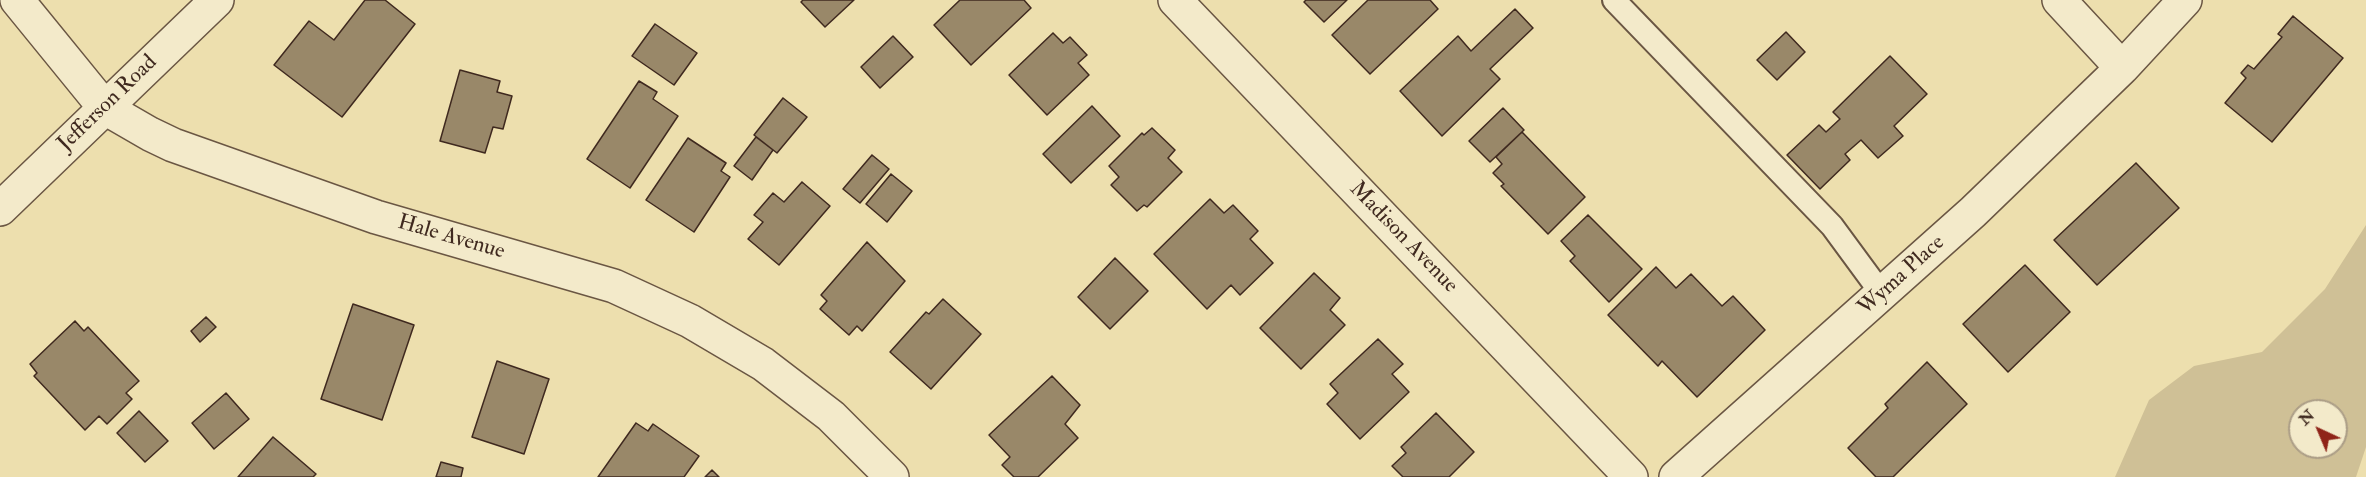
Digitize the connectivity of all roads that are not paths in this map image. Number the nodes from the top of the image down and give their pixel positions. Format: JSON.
{"nodes":[{"id":1,"x":17,"y":0,"type":"edge"},
{"id":2,"x":217,"y":0,"type":"edge"},
{"id":3,"x":1175,"y":0,"type":"edge"},
{"id":4,"x":1614,"y":0,"type":"edge"},
{"id":5,"x":2059,"y":0,"type":"edge"},
{"id":6,"x":2186,"y":0,"type":"edge"},
{"id":7,"x":2122,"y":68,"type":"junction"},
{"id":8,"x":105,"y":108,"type":"junction"},
{"id":9,"x":0,"y":209,"type":"edge"},
{"id":10,"x":1882,"y":294,"type":"junction"},
{"id":11,"x":892,"y":477,"type":"edge"},
{"id":12,"x":1631,"y":477,"type":"edge"},
{"id":13,"x":1676,"y":477,"type":"edge"}],
"edges":[{"from":1,"to":8,"type":"street","name":"Hale Avenue"},
{"from":2,"to":8,"type":"street","name":"Jefferson Road"},
{"from":3,"to":12,"type":"street","name":"Madison Avenue"},
{"from":4,"to":10,"type":"lane"},
{"from":5,"to":7,"type":"street"},
{"from":6,"to":7,"type":"street","name":"Wyma Place"},
{"from":7,"to":10,"type":"street","name":"Wyma Place"},
{"from":8,"to":9,"type":"street","name":"Jefferson Road"},
{"from":8,"to":11,"type":"street","name":"Hale Avenue"},
{"from":10,"to":13,"type":"street","name":"Wyma Place"}]}
